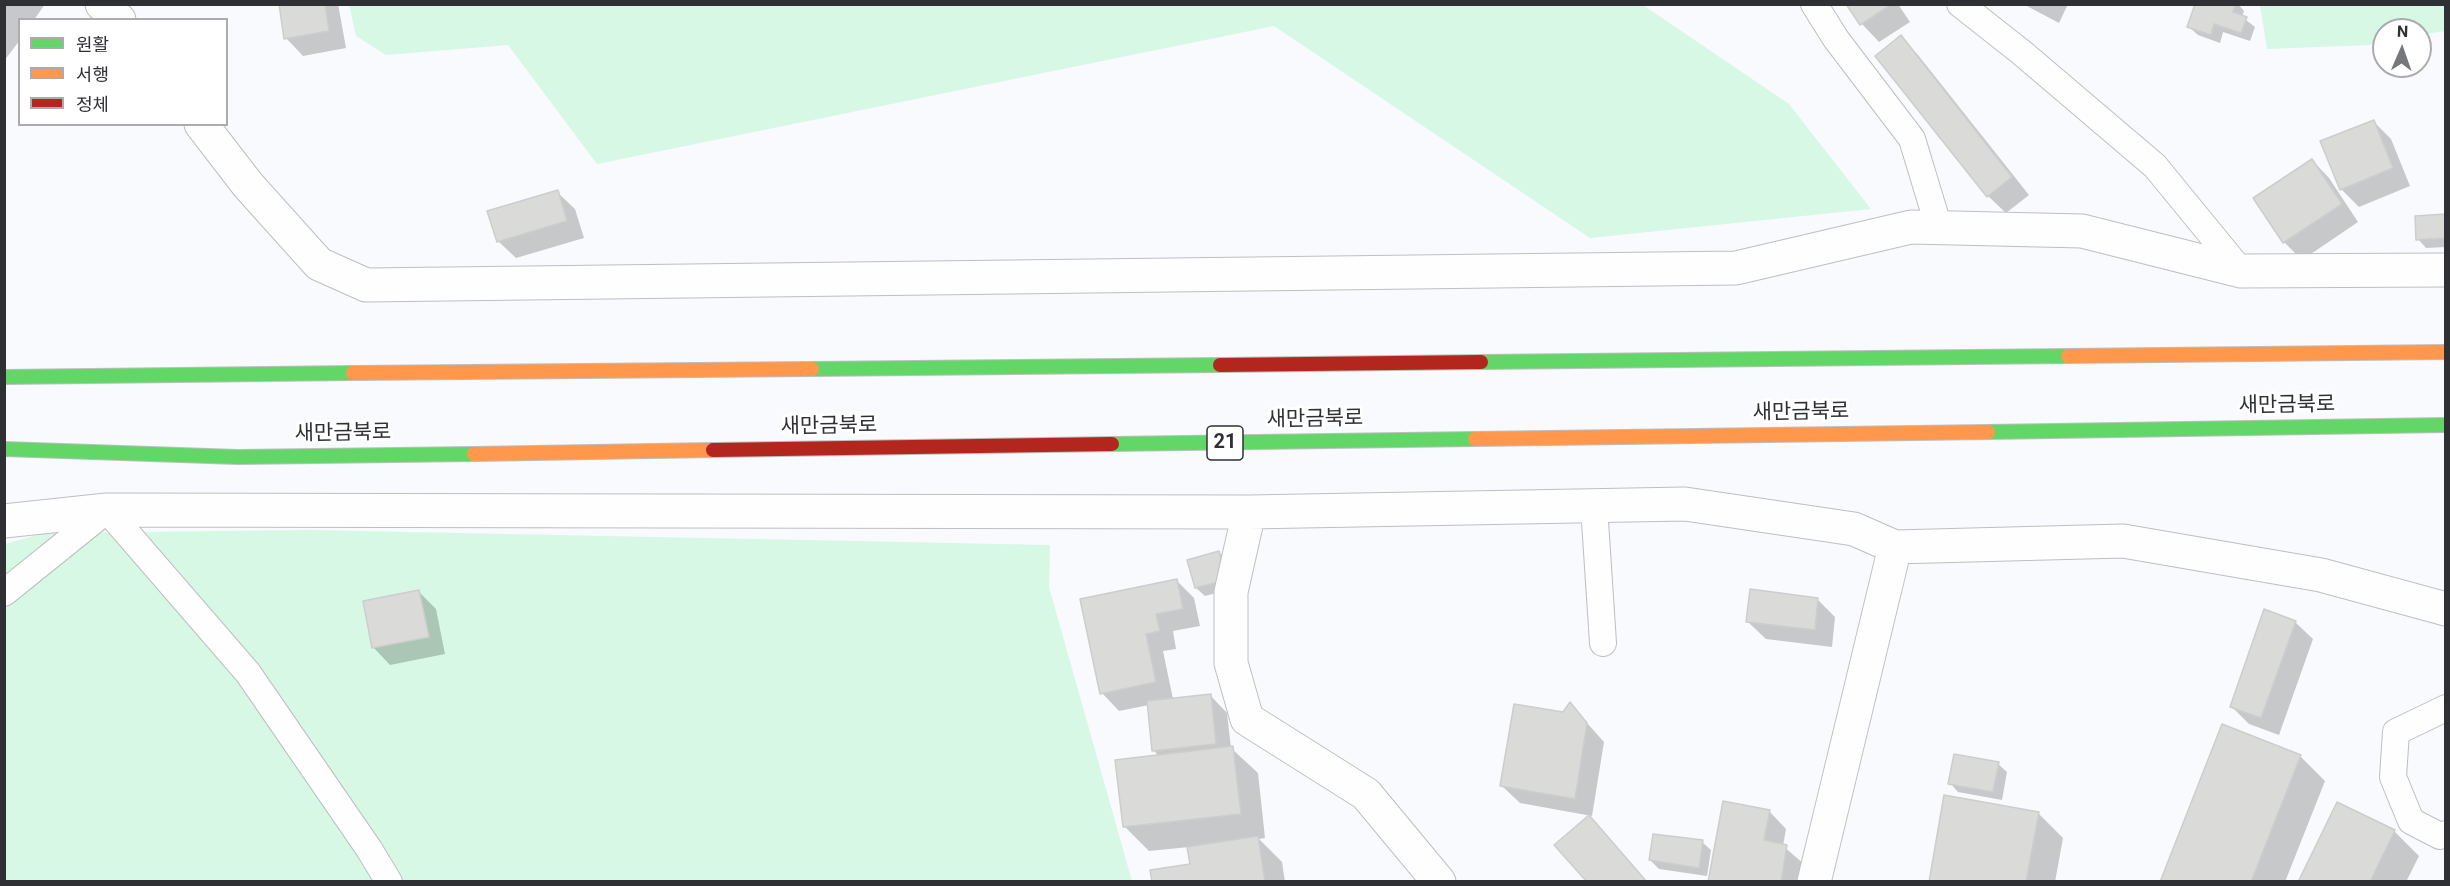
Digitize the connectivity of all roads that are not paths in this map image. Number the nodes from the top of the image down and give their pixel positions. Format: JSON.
{"nodes":[{"id":1,"x":102,"y":4,"type":"edge"},
{"id":2,"x":1814,"y":4,"type":"edge"},
{"id":3,"x":1960,"y":4,"type":"edge"},
{"id":4,"x":117,"y":18,"type":"edge"},
{"id":5,"x":203,"y":126,"type":"edge"},
{"id":6,"x":1939,"y":228,"type":"junction"},
{"id":7,"x":2445,"y":270,"type":"edge"},
{"id":8,"x":2241,"y":271,"type":"junction"},
{"id":9,"x":2445,"y":352,"type":"edge"},
{"id":10,"x":4,"y":377,"type":"edge"},
{"id":11,"x":2445,"y":425,"type":"edge"},
{"id":12,"x":4,"y":449,"type":"edge"},
{"id":13,"x":1594,"y":506,"type":"junction"},
{"id":14,"x":107,"y":510,"type":"junction"},
{"id":15,"x":1250,"y":512,"type":"junction"},
{"id":16,"x":4,"y":521,"type":"edge"},
{"id":17,"x":1895,"y":547,"type":"junction"},
{"id":18,"x":4,"y":593,"type":"edge"},
{"id":19,"x":2445,"y":609,"type":"edge"},
{"id":20,"x":1603,"y":643,"type":"dead end"},
{"id":21,"x":2445,"y":708,"type":"edge"},
{"id":22,"x":2445,"y":834,"type":"edge"},
{"id":23,"x":389,"y":882,"type":"edge"},
{"id":24,"x":1438,"y":882,"type":"edge"},
{"id":25,"x":1814,"y":882,"type":"edge"}],
"edges":[{"from":1,"to":4,"type":"street"},
{"from":2,"to":6,"type":"lane"},
{"from":3,"to":8,"type":"lane"},
{"from":5,"to":6,"type":"street"},
{"from":6,"to":8,"type":"street"},
{"from":7,"to":8,"type":"street"},
{"from":9,"to":10,"type":"highway"},
{"from":11,"to":12,"type":"highway","name":"새만금북로","number":"21"},
{"from":13,"to":15,"type":"street"},
{"from":13,"to":17,"type":"street"},
{"from":13,"to":20,"type":"lane"},
{"from":14,"to":15,"type":"street"},
{"from":14,"to":16,"type":"street"},
{"from":14,"to":18,"type":"lane"},
{"from":14,"to":23,"type":"lane"},
{"from":15,"to":24,"type":"street"},
{"from":17,"to":19,"type":"street"},
{"from":17,"to":25,"type":"street"},
{"from":21,"to":22,"type":"lane"}]}
